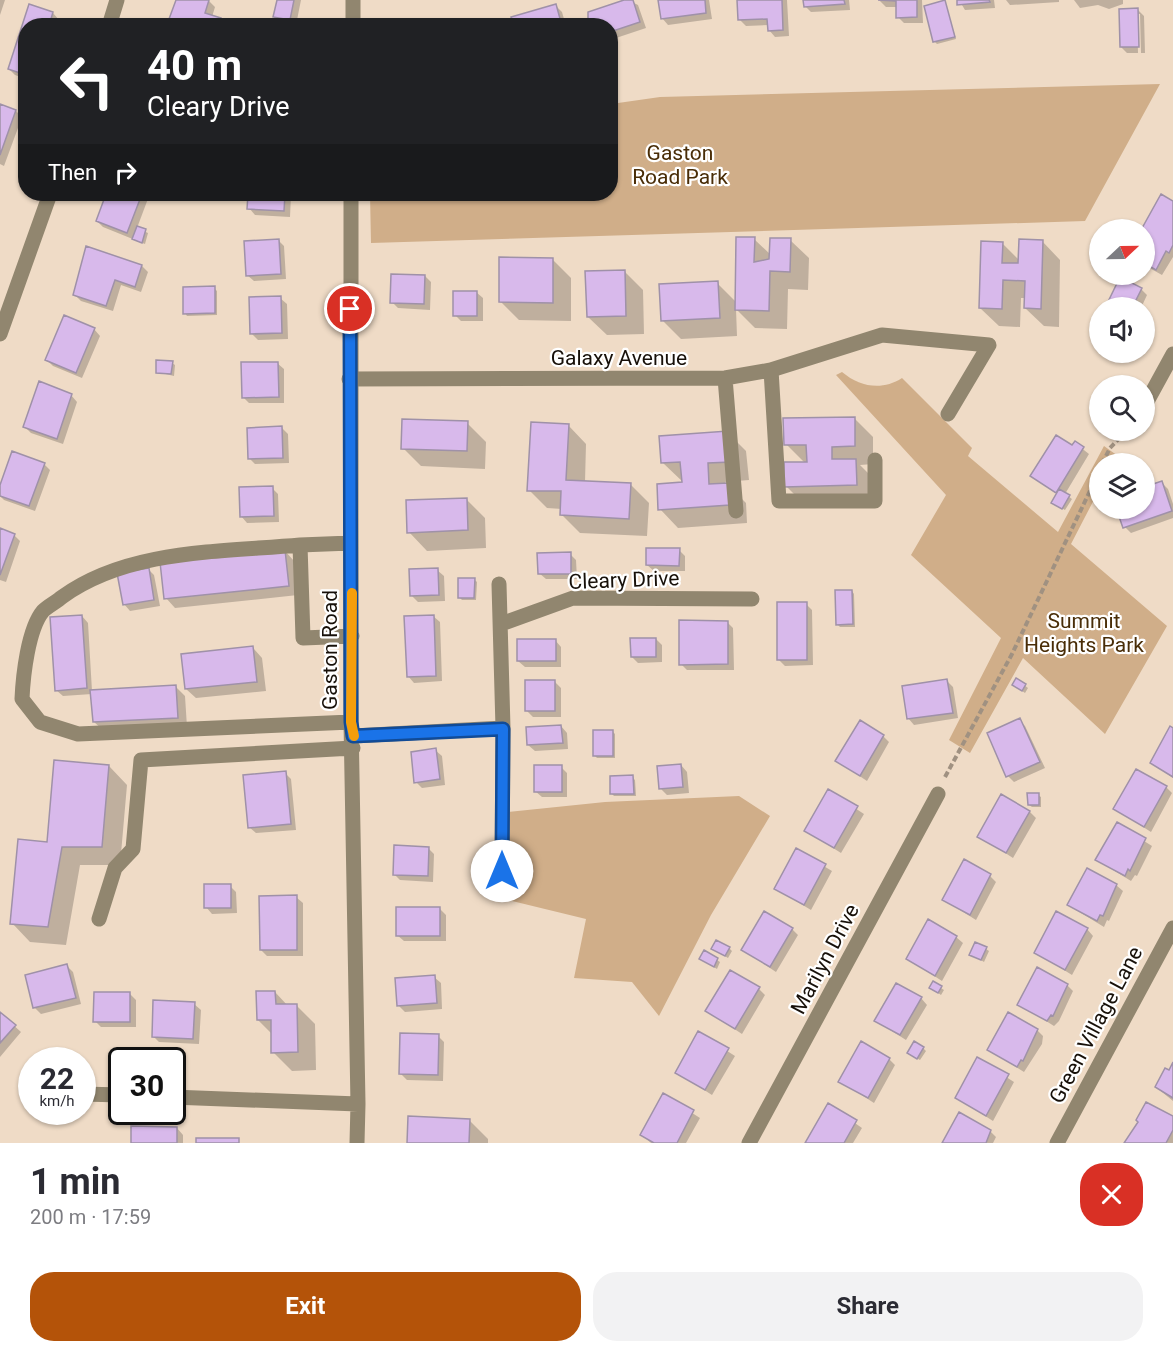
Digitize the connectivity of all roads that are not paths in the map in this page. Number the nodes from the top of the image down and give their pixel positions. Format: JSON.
{"nodes":[{"id":1,"x":117,"y":0,"type":"edge"},
{"id":2,"x":353,"y":0,"type":"edge"},
{"id":3,"x":111,"y":18,"type":"edge"},
{"id":4,"x":353,"y":18,"type":"edge"},
{"id":5,"x":48,"y":201,"type":"edge"},
{"id":6,"x":351,"y":201,"type":"edge"},
{"id":7,"x":0,"y":334,"type":"edge"},
{"id":8,"x":1173,"y":354,"type":"edge"},
{"id":9,"x":771,"y":370,"type":"junction"},
{"id":10,"x":725,"y":378,"type":"junction"},
{"id":11,"x":349,"y":379,"type":"junction"},
{"id":12,"x":1155,"y":387,"type":"edge"},
{"id":13,"x":948,"y":414,"type":"dead end"},
{"id":14,"x":875,"y":460,"type":"dead end"},
{"id":15,"x":736,"y":511,"type":"dead end"},
{"id":16,"x":351,"y":543,"type":"junction"},
{"id":17,"x":300,"y":545,"type":"junction"},
{"id":18,"x":499,"y":584,"type":"dead end"},
{"id":19,"x":752,"y":599,"type":"dead end"},
{"id":20,"x":501,"y":624,"type":"junction"},
{"id":21,"x":352,"y":636,"type":"junction"},
{"id":22,"x":503,"y":729,"type":"junction"},
{"id":23,"x":352,"y":735,"type":"junction"},
{"id":24,"x":938,"y":794,"type":"road end"},
{"id":25,"x":502,"y":871,"type":"dead end"},
{"id":26,"x":99,"y":919,"type":"dead end"},
{"id":27,"x":1173,"y":928,"type":"edge"},
{"id":28,"x":186,"y":1098,"type":"edge"},
{"id":29,"x":358,"y":1104,"type":"junction"},
{"id":30,"x":357,"y":1143,"type":"edge"},
{"id":31,"x":749,"y":1143,"type":"edge"},
{"id":32,"x":1057,"y":1143,"type":"edge"}],
"edges":[{"from":1,"to":3,"type":"street"},
{"from":2,"to":4,"type":"street"},
{"from":5,"to":7,"type":"street"},
{"from":6,"to":11,"type":"street","name":"Gaston Road"},
{"from":8,"to":12,"type":"street"},
{"from":9,"to":10,"type":"street","name":"Galaxy Avenue"},
{"from":9,"to":13,"type":"street","name":"Galaxy Avenue"},
{"from":9,"to":14,"type":"street"},
{"from":10,"to":11,"type":"street","name":"Galaxy Avenue"},
{"from":10,"to":15,"type":"street"},
{"from":11,"to":16,"type":"street","name":"Gaston Road"},
{"from":16,"to":17,"type":"street"},
{"from":16,"to":21,"type":"street","name":"Gaston Road"},
{"from":17,"to":21,"type":"street"},
{"from":17,"to":23,"type":"street"},
{"from":18,"to":20,"type":"street"},
{"from":19,"to":20,"type":"street","name":"Cleary Drive"},
{"from":20,"to":22,"type":"street"},
{"from":21,"to":23,"type":"street","name":"Gaston Road"},
{"from":22,"to":23,"type":"street"},
{"from":22,"to":25,"type":"street"},
{"from":23,"to":26,"type":"street"},
{"from":23,"to":29,"type":"street","name":"Gaston Road"},
{"from":24,"to":31,"type":"street","name":"Marilyn Drive"},
{"from":27,"to":32,"type":"street","name":"Green Village Lane"},
{"from":28,"to":29,"type":"street"},
{"from":29,"to":30,"type":"street","name":"Gaston Road"}]}
